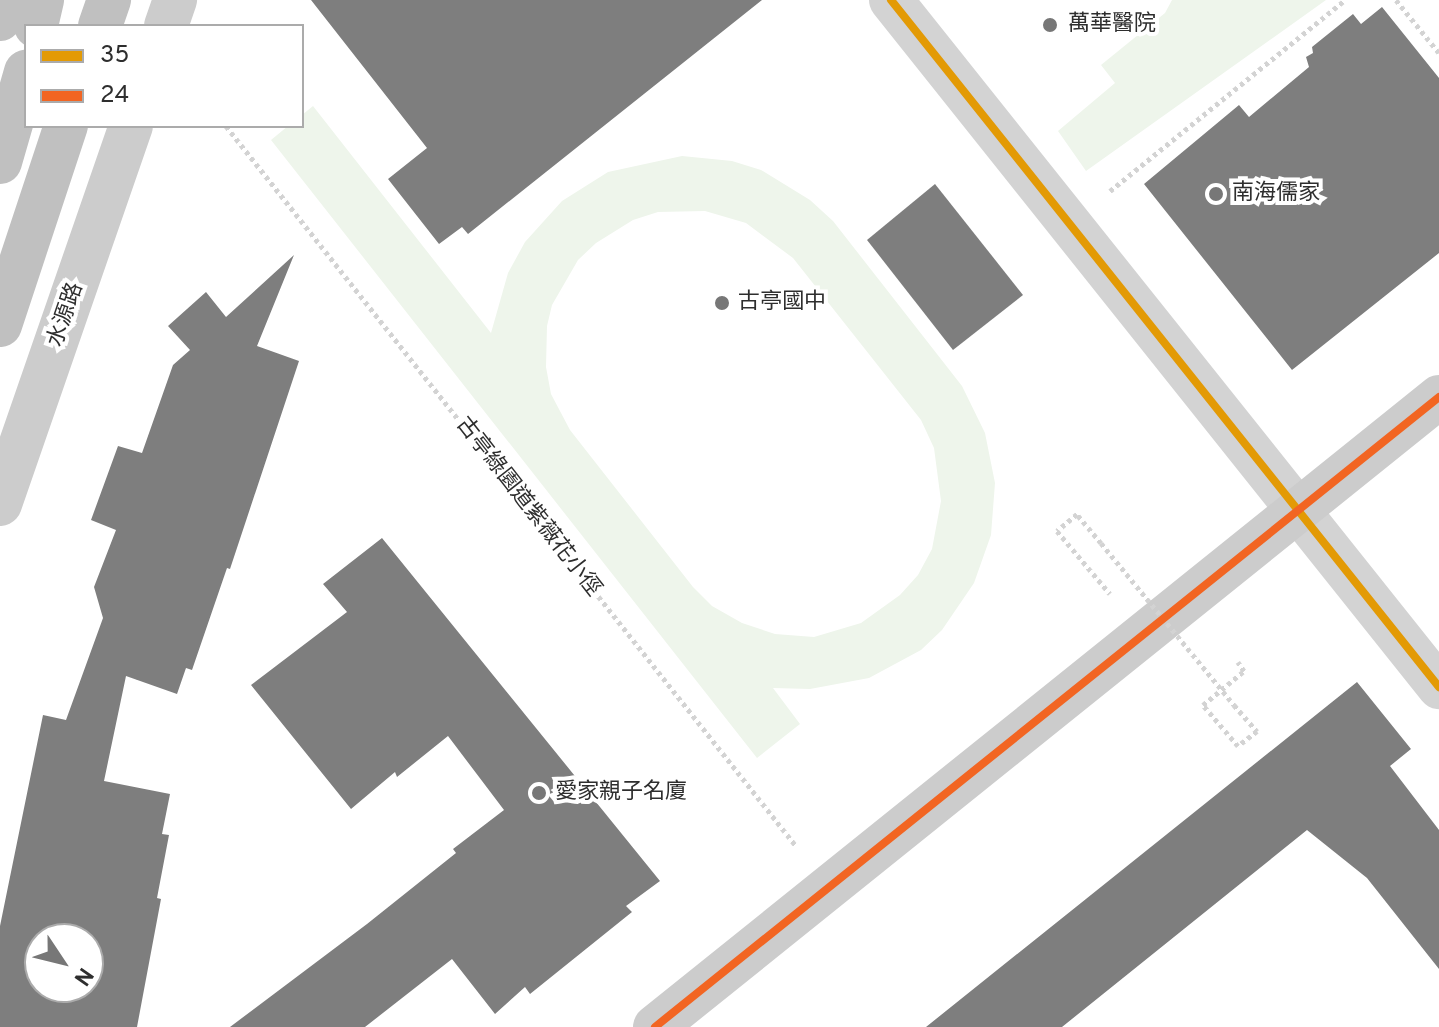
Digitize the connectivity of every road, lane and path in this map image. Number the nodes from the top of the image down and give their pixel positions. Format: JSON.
{"nodes":[{"id":1,"x":7,"y":0,"type":"edge"},
{"id":2,"x":42,"y":0,"type":"edge"},
{"id":3,"x":109,"y":0,"type":"edge"},
{"id":4,"x":175,"y":0,"type":"edge"},
{"id":5,"x":891,"y":0,"type":"edge"},
{"id":6,"x":1345,"y":0,"type":"edge"},
{"id":7,"x":1396,"y":0,"type":"edge"},
{"id":8,"x":0,"y":19,"type":"edge"},
{"id":9,"x":36,"y":24,"type":"edge"},
{"id":10,"x":101,"y":24,"type":"edge"},
{"id":11,"x":167,"y":24,"type":"edge"},
{"id":12,"x":1439,"y":53,"type":"edge"},
{"id":13,"x":24,"y":79,"type":"edge"},
{"id":14,"x":65,"y":128,"type":"edge"},
{"id":15,"x":130,"y":128,"type":"edge"},
{"id":16,"x":228,"y":128,"type":"edge"},
{"id":17,"x":0,"y":162,"type":"edge"},
{"id":18,"x":1068,"y":224,"type":"junction"},
{"id":19,"x":0,"y":325,"type":"edge"},
{"id":20,"x":1439,"y":397,"type":"edge"},
{"id":21,"x":0,"y":504,"type":"edge"},
{"id":22,"x":1297,"y":512,"type":"junction"},
{"id":23,"x":1149,"y":578,"type":"dead end"},
{"id":24,"x":1129,"y":595,"type":"dead end"},
{"id":25,"x":1119,"y":604,"type":"dead end"},
{"id":26,"x":1238,"y":662,"type":"dead end"},
{"id":27,"x":1439,"y":687,"type":"edge"},
{"id":28,"x":829,"y":888,"type":"junction"},
{"id":29,"x":655,"y":1027,"type":"edge"}],
"edges":[{"from":1,"to":8,"type":"highway"},
{"from":2,"to":9,"type":"highway"},
{"from":3,"to":10,"type":"highway"},
{"from":4,"to":11,"type":"street"},
{"from":5,"to":18,"type":"street"},
{"from":6,"to":18,"type":"path"},
{"from":7,"to":12,"type":"path"},
{"from":13,"to":17,"type":"highway"},
{"from":14,"to":19,"type":"highway"},
{"from":15,"to":21,"type":"street","name":"水源路"},
{"from":16,"to":28,"type":"path","name":"古亭綠園道紫薇花小徑"},
{"from":18,"to":22,"type":"street"},
{"from":20,"to":22,"type":"street"},
{"from":22,"to":27,"type":"street"},
{"from":22,"to":28,"type":"street"},
{"from":23,"to":24,"type":"path"},
{"from":25,"to":26,"type":"path","bridge":true},
{"from":28,"to":29,"type":"street"}]}
